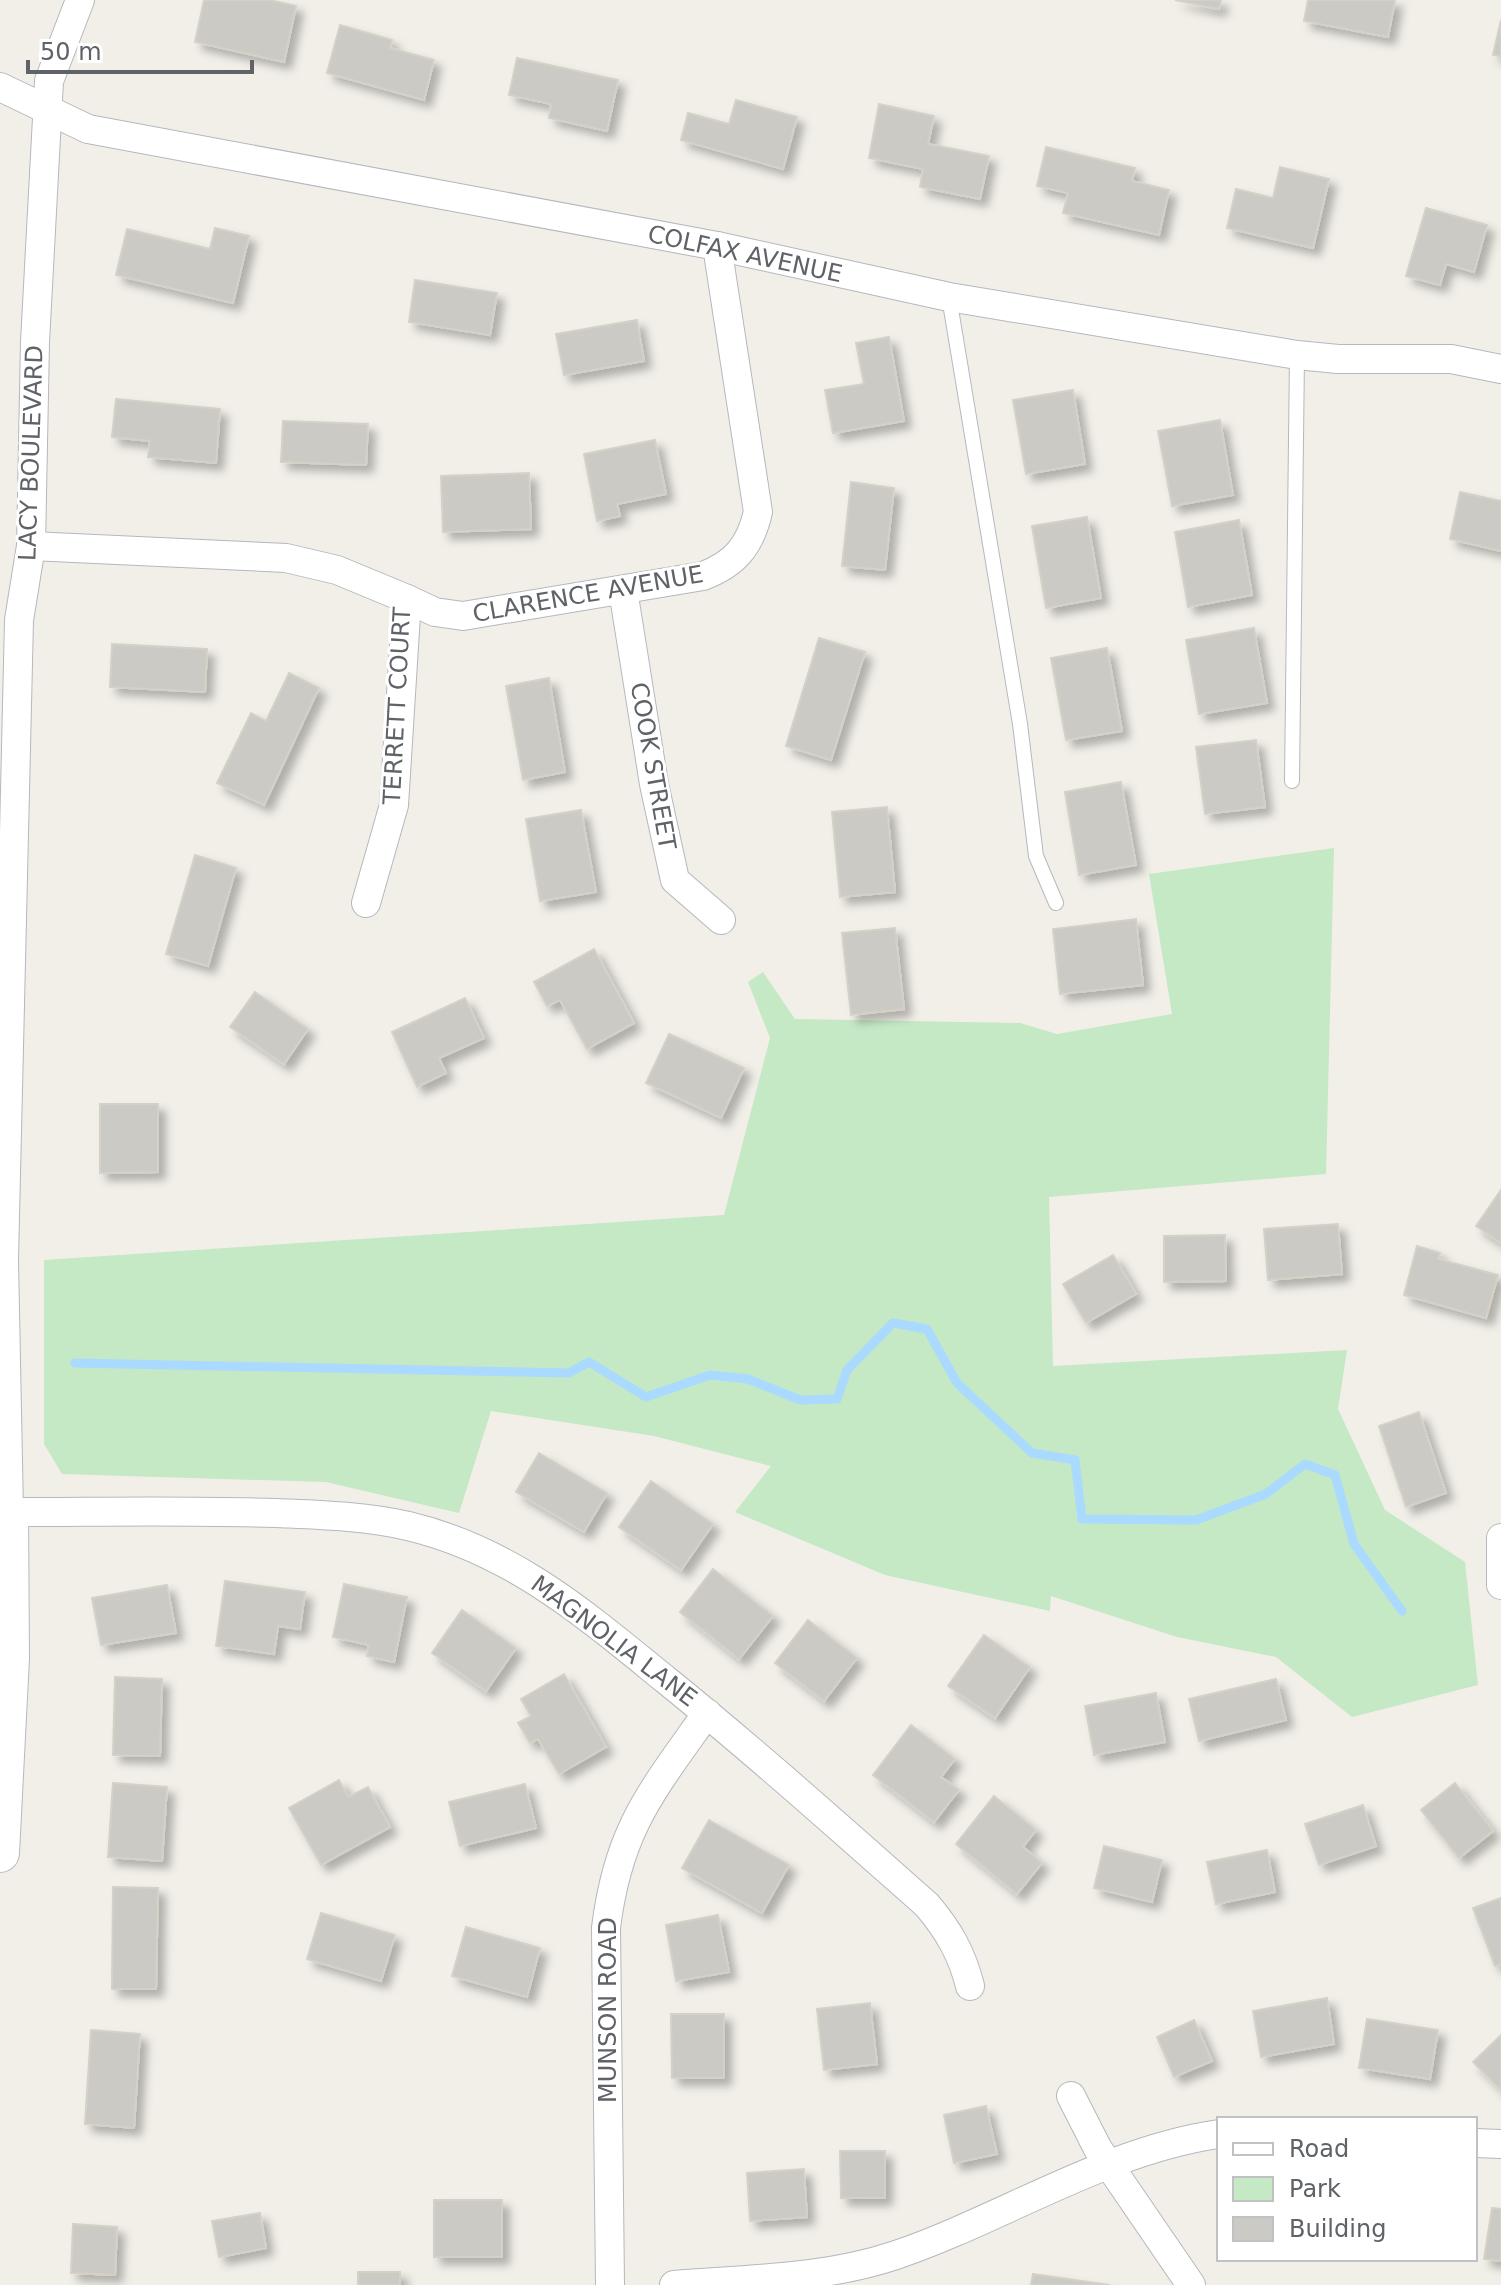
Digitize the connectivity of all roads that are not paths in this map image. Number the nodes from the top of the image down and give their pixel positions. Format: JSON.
{"nodes":[{"id":1,"x":80,"y":0,"type":"edge"},
{"id":2,"x":0,"y":87,"type":"edge"},
{"id":3,"x":48,"y":108,"type":"junction"},
{"id":4,"x":717,"y":246,"type":"junction"},
{"id":5,"x":949,"y":297,"type":"junction"},
{"id":6,"x":1297,"y":355,"type":"junction"},
{"id":7,"x":1501,"y":369,"type":"edge"},
{"id":8,"x":31,"y":546,"type":"junction"},
{"id":9,"x":623,"y":590,"type":"junction"},
{"id":10,"x":407,"y":599,"type":"junction"},
{"id":11,"x":1292,"y":781,"type":"dead end"},
{"id":12,"x":366,"y":903,"type":"dead end"},
{"id":13,"x":1056,"y":903,"type":"dead end"},
{"id":14,"x":721,"y":920,"type":"dead end"},
{"id":15,"x":4,"y":1512,"type":"edge"},
{"id":16,"x":1501,"y":1538,"type":"edge"},
{"id":17,"x":1501,"y":1585,"type":"edge"},
{"id":18,"x":707,"y":1713,"type":"junction"},
{"id":19,"x":0,"y":1853,"type":"edge"},
{"id":20,"x":970,"y":1986,"type":"dead end"},
{"id":21,"x":1071,"y":2096,"type":"dead end"},
{"id":22,"x":1217,"y":2135,"type":"edge"},
{"id":23,"x":1477,"y":2143,"type":"edge"},
{"id":24,"x":1501,"y":2144,"type":"edge"},
{"id":25,"x":1110,"y":2165,"type":"junction"},
{"id":26,"x":610,"y":2285,"type":"edge"},
{"id":27,"x":674,"y":2285,"type":"edge"},
{"id":28,"x":1191,"y":2285,"type":"edge"}],
"edges":[{"from":1,"to":3,"type":"street","name":"LACY BOULEVARD"},
{"from":2,"to":3,"type":"street","name":"COLFAX AVENUE"},
{"from":3,"to":4,"type":"street","name":"COLFAX AVENUE"},
{"from":3,"to":8,"type":"street","name":"LACY BOULEVARD"},
{"from":4,"to":5,"type":"street","name":"COLFAX AVENUE"},
{"from":4,"to":9,"type":"street","name":"CLARENCE AVENUE"},
{"from":5,"to":6,"type":"street","name":"COLFAX AVENUE"},
{"from":5,"to":13,"type":"lane"},
{"from":6,"to":7,"type":"street","name":"COLFAX AVENUE"},
{"from":6,"to":11,"type":"lane"},
{"from":8,"to":10,"type":"street","name":"TERRETT COURT"},
{"from":8,"to":15,"type":"street","name":"LACY BOULEVARD"},
{"from":9,"to":10,"type":"street","name":"CLARENCE AVENUE"},
{"from":9,"to":14,"type":"street","name":"COOK STREET"},
{"from":10,"to":12,"type":"street","name":"TERRETT COURT"},
{"from":15,"to":18,"type":"street","name":"MAGNOLIA LANE"},
{"from":15,"to":19,"type":"street","name":"LACY BOULEVARD"},
{"from":16,"to":17,"type":"street"},
{"from":18,"to":20,"type":"street","name":"MAGNOLIA LANE"},
{"from":18,"to":26,"type":"street","name":"MUNSON ROAD"},
{"from":21,"to":25,"type":"street"},
{"from":22,"to":25,"type":"street"},
{"from":23,"to":24,"type":"street"},
{"from":25,"to":27,"type":"street"},
{"from":25,"to":28,"type":"street"}]}
